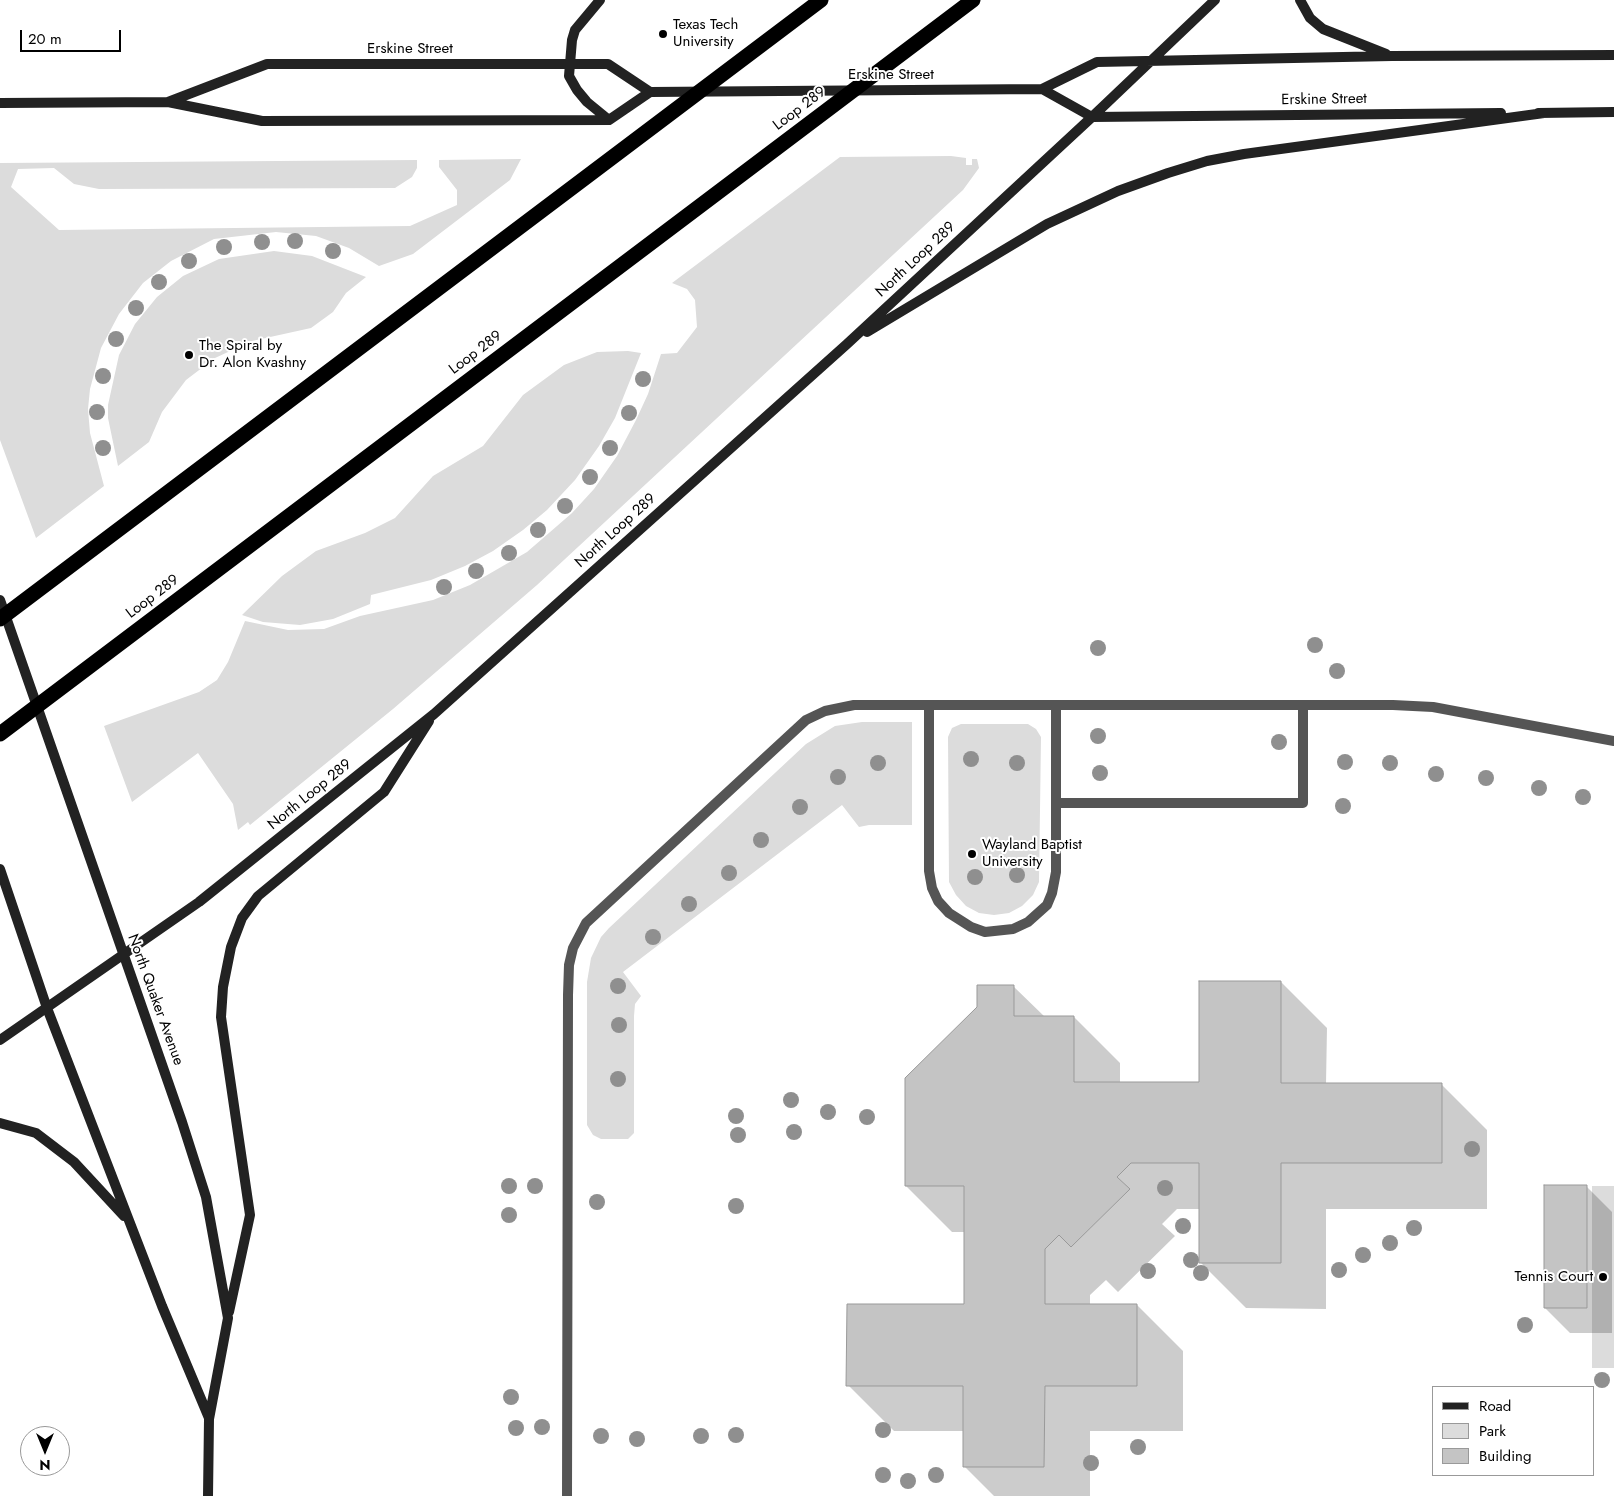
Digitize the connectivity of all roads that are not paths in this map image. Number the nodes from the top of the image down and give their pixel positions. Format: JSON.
{"nodes":[{"id":1,"x":600,"y":0,"type":"edge"},
{"id":2,"x":821,"y":0,"type":"edge"},
{"id":3,"x":973,"y":0,"type":"edge"},
{"id":4,"x":1215,"y":0,"type":"edge"},
{"id":5,"x":1300,"y":0,"type":"edge"},
{"id":6,"x":1614,"y":55,"type":"edge"},
{"id":7,"x":1392,"y":56,"type":"junction"},
{"id":8,"x":1148,"y":62,"type":"junction"},
{"id":9,"x":569,"y":64,"type":"junction"},
{"id":10,"x":1042,"y":89,"type":"junction"},
{"id":11,"x":650,"y":92,"type":"junction"},
{"id":12,"x":168,"y":102,"type":"junction"},
{"id":13,"x":0,"y":103,"type":"edge"},
{"id":14,"x":1614,"y":112,"type":"edge"},
{"id":15,"x":1544,"y":113,"type":"junction"},
{"id":16,"x":1092,"y":117,"type":"junction"},
{"id":17,"x":609,"y":120,"type":"junction"},
{"id":18,"x":847,"y":344,"type":"junction"},
{"id":19,"x":0,"y":600,"type":"edge"},
{"id":20,"x":0,"y":619,"type":"edge"},
{"id":21,"x":929,"y":705,"type":"junction"},
{"id":22,"x":1056,"y":705,"type":"junction"},
{"id":23,"x":1303,"y":705,"type":"junction"},
{"id":24,"x":434,"y":714,"type":"junction"},
{"id":25,"x":0,"y":734,"type":"edge"},
{"id":26,"x":1614,"y":742,"type":"edge"},
{"id":27,"x":1056,"y":804,"type":"junction"},
{"id":28,"x":0,"y":869,"type":"edge"},
{"id":29,"x":123,"y":956,"type":"junction"},
{"id":30,"x":47,"y":1008,"type":"junction"},
{"id":31,"x":0,"y":1040,"type":"edge"},
{"id":32,"x":0,"y":1123,"type":"edge"},
{"id":33,"x":129,"y":1222,"type":"junction"},
{"id":34,"x":228,"y":1318,"type":"junction"},
{"id":35,"x":209,"y":1419,"type":"junction"},
{"id":36,"x":208,"y":1496,"type":"edge"},
{"id":37,"x":567,"y":1496,"type":"edge"}],
"edges":[{"from":1,"to":9,"type":"main road"},
{"from":2,"to":20,"type":"highway"},
{"from":3,"to":25,"type":"highway","name":"Loop 289"},
{"from":4,"to":8,"type":"main road","name":"North Loop 289"},
{"from":5,"to":7,"type":"main road"},
{"from":6,"to":7,"type":"main road","name":"Erskine Street"},
{"from":7,"to":8,"type":"main road","name":"Erskine Street"},
{"from":8,"to":10,"type":"main road","name":"Erskine Street"},
{"from":8,"to":16,"type":"main road","name":"North Loop 289"},
{"from":9,"to":11,"type":"main road","name":"Erskine Street"},
{"from":9,"to":12,"type":"main road","name":"Erskine Street"},
{"from":9,"to":17,"type":"main road"},
{"from":10,"to":11,"type":"main road","name":"Erskine Street"},
{"from":10,"to":16,"type":"main road","name":"Erskine Street"},
{"from":11,"to":17,"type":"main road"},
{"from":12,"to":13,"type":"main road","name":"Erskine Street"},
{"from":12,"to":17,"type":"main road","name":"Erskine Street"},
{"from":14,"to":15,"type":"main road","name":"Erskine Street"},
{"from":15,"to":16,"type":"main road","name":"Erskine Street"},
{"from":15,"to":18,"type":"main road"},
{"from":16,"to":18,"type":"main road","name":"North Loop 289"},
{"from":18,"to":24,"type":"main road","name":"North Loop 289"},
{"from":19,"to":29,"type":"main road","name":"North Quaker Avenue"},
{"from":21,"to":22,"type":"lane"},
{"from":21,"to":27,"type":"lane"},
{"from":21,"to":37,"type":"lane"},
{"from":22,"to":23,"type":"lane"},
{"from":22,"to":27,"type":"lane"},
{"from":23,"to":26,"type":"lane"},
{"from":23,"to":27,"type":"lane"},
{"from":24,"to":29,"type":"main road","name":"North Loop 289"},
{"from":24,"to":34,"type":"main road"},
{"from":28,"to":30,"type":"main road","name":"North Quaker Avenue"},
{"from":29,"to":30,"type":"main road","name":"North Loop 289"},
{"from":29,"to":34,"type":"main road","name":"North Quaker Avenue"},
{"from":30,"to":31,"type":"main road","name":"North Loop 289"},
{"from":30,"to":33,"type":"main road","name":"North Quaker Avenue"},
{"from":32,"to":33,"type":"main road"},
{"from":33,"to":35,"type":"main road","name":"North Quaker Avenue"},
{"from":34,"to":35,"type":"main road","name":"North Quaker Avenue"},
{"from":35,"to":36,"type":"main road","name":"North Quaker Avenue"}]}
